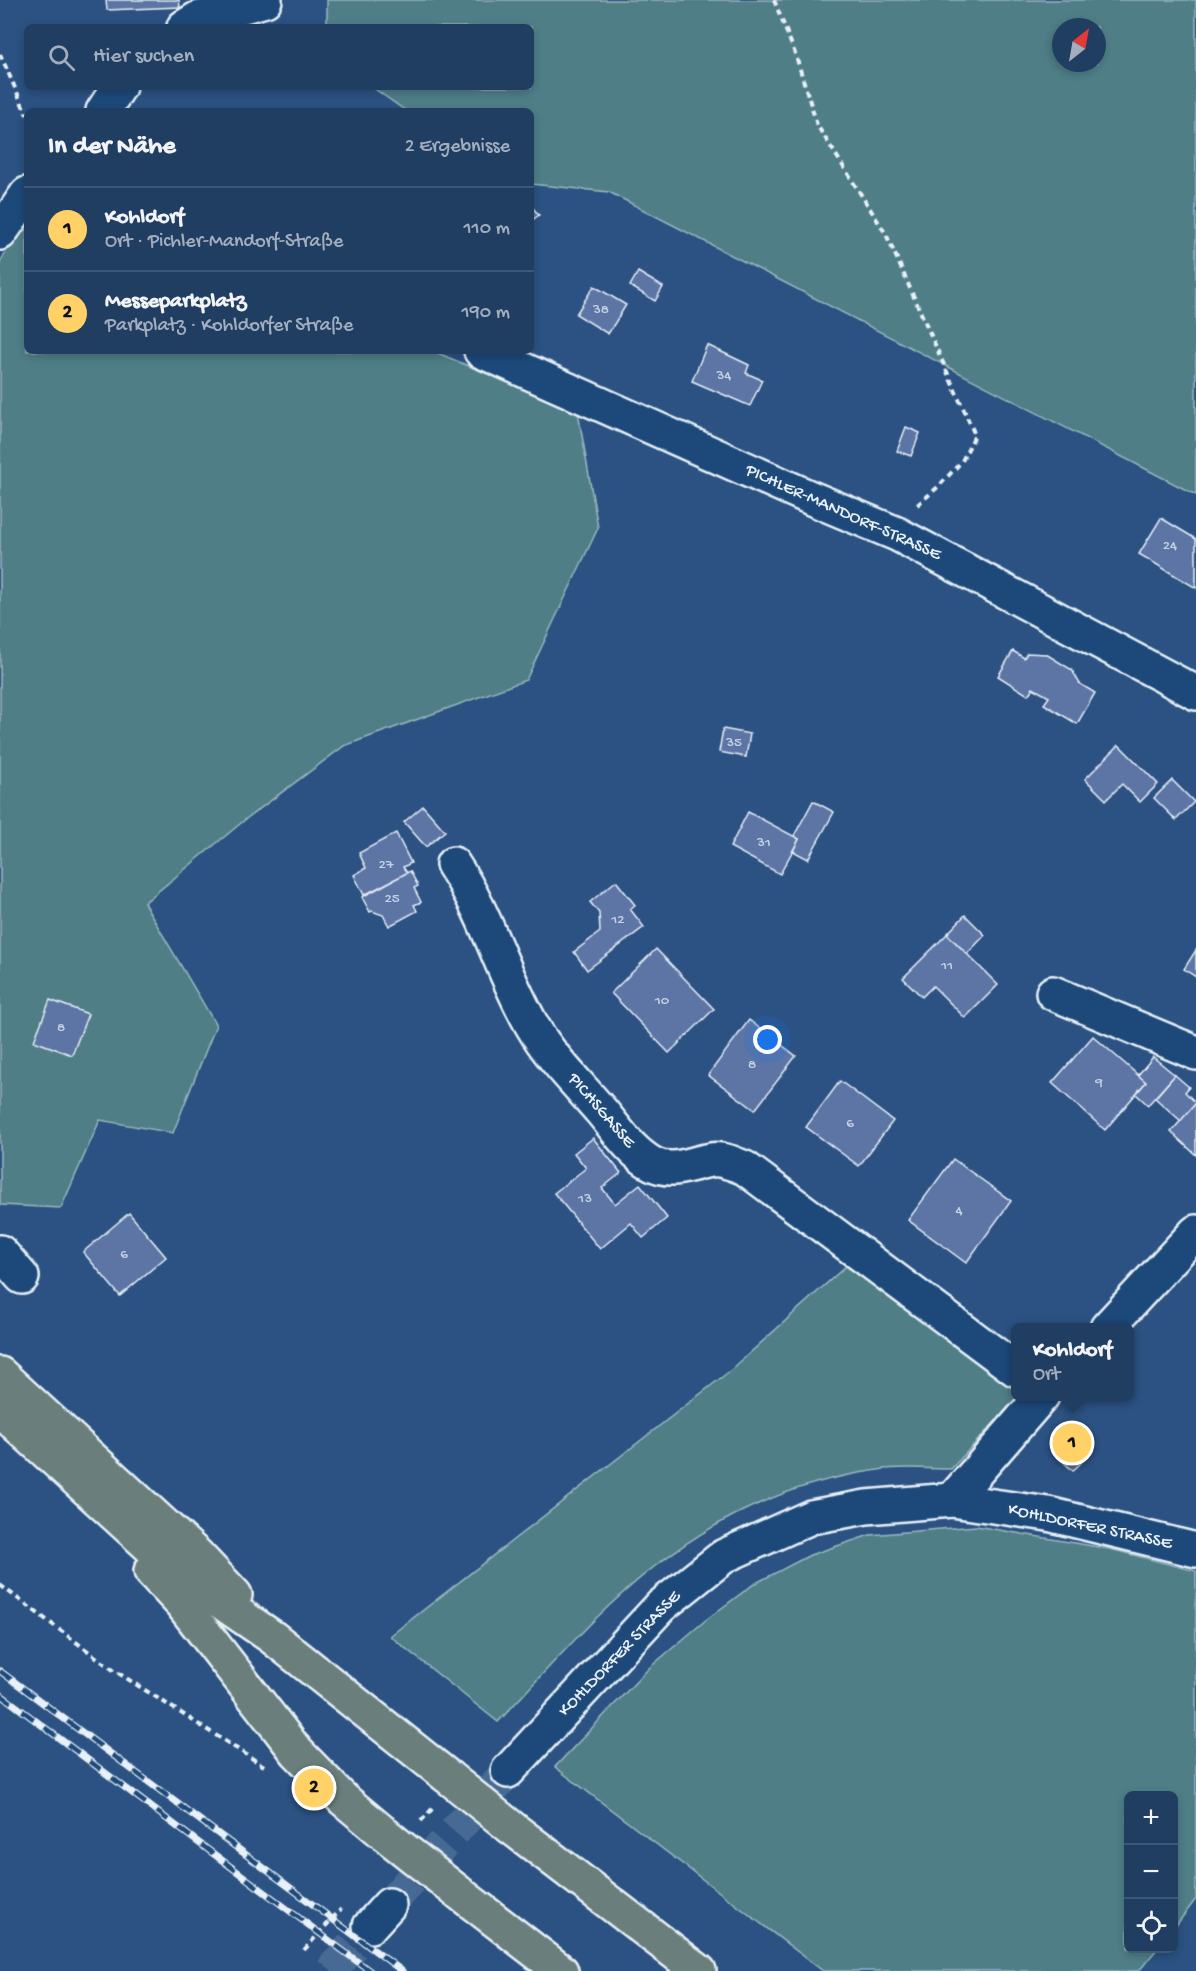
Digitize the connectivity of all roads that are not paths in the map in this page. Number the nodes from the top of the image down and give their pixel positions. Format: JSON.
{"nodes":[{"id":1,"x":265,"y":0,"type":"edge"},
{"id":2,"x":189,"y":24,"type":"edge"},
{"id":3,"x":117,"y":90,"type":"edge"},
{"id":4,"x":105,"y":108,"type":"edge"},
{"id":5,"x":24,"y":198,"type":"edge"},
{"id":6,"x":0,"y":233,"type":"edge"},
{"id":7,"x":488,"y":354,"type":"edge"},
{"id":8,"x":1196,"y":693,"type":"edge"},
{"id":9,"x":453,"y":864,"type":"dead end"},
{"id":10,"x":1053,"y":993,"type":"dead end"},
{"id":11,"x":1196,"y":1053,"type":"edge"},
{"id":12,"x":1196,"y":1232,"type":"edge"},
{"id":13,"x":0,"y":1252,"type":"edge"},
{"id":14,"x":22,"y":1277,"type":"dead end"},
{"id":15,"x":1112,"y":1323,"type":"edge"},
{"id":16,"x":1011,"y":1366,"type":"edge"},
{"id":17,"x":0,"y":1374,"type":"edge"},
{"id":18,"x":1038,"y":1401,"type":"edge"},
{"id":19,"x":0,"y":1410,"type":"edge"},
{"id":20,"x":952,"y":1500,"type":"junction"},
{"id":21,"x":122,"y":1521,"type":"junction"},
{"id":22,"x":1196,"y":1550,"type":"edge"},
{"id":23,"x":272,"y":1637,"type":"junction"},
{"id":24,"x":508,"y":1771,"type":"tunnel mouth"},
{"id":25,"x":561,"y":1971,"type":"edge"},
{"id":26,"x":699,"y":1971,"type":"edge"}],
"edges":[{"from":1,"to":2,"type":"street"},
{"from":3,"to":4,"type":"street"},
{"from":5,"to":6,"type":"street"},
{"from":7,"to":8,"type":"street","name":"PICHLER-MANDORF-STRASSE"},
{"from":9,"to":16,"type":"street","name":"PICHSGASSE"},
{"from":10,"to":11,"type":"street"},
{"from":12,"to":15,"type":"street"},
{"from":13,"to":14,"type":"street"},
{"from":17,"to":23,"type":"main road"},
{"from":18,"to":20,"type":"street"},
{"from":19,"to":21,"type":"main road"},
{"from":20,"to":22,"type":"street","name":"KOHLDORFER STRASSE"},
{"from":20,"to":24,"type":"street","name":"KOHLDORFER STRASSE"},
{"from":21,"to":23,"type":"main road"},
{"from":21,"to":25,"type":"main road","bridge":true},
{"from":23,"to":26,"type":"main road","bridge":true}]}
